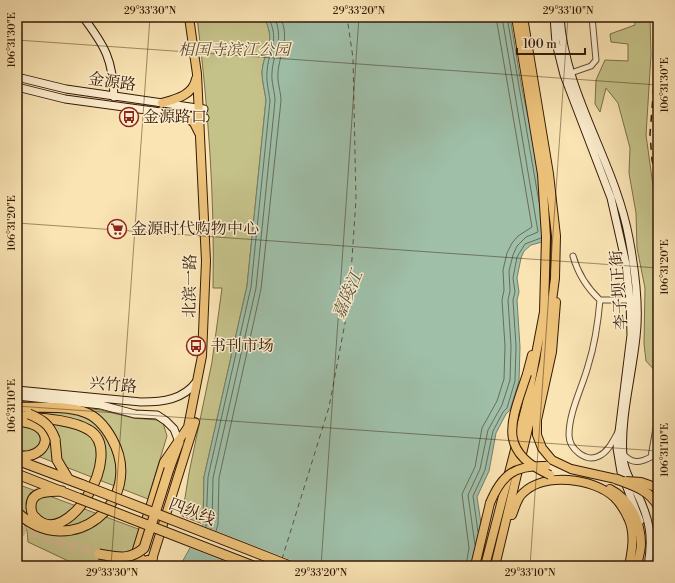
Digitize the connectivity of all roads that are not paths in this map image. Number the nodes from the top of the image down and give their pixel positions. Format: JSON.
{"nodes":[{"id":1,"x":83,"y":17,"type":"edge"},
{"id":2,"x":189,"y":17,"type":"edge"},
{"id":3,"x":194,"y":17,"type":"edge"},
{"id":4,"x":516,"y":17,"type":"edge"},
{"id":5,"x":523,"y":17,"type":"edge"},
{"id":6,"x":554,"y":17,"type":"edge"},
{"id":7,"x":560,"y":17,"type":"edge"},
{"id":8,"x":592,"y":17,"type":"edge"},
{"id":9,"x":559,"y":42,"type":"junction"},
{"id":10,"x":197,"y":74,"type":"junction"},
{"id":11,"x":567,"y":74,"type":"junction"},
{"id":12,"x":17,"y":77,"type":"edge"},
{"id":13,"x":17,"y":87,"type":"edge"},
{"id":14,"x":114,"y":97,"type":"junction"},
{"id":15,"x":162,"y":103,"type":"junction"},
{"id":16,"x":202,"y":108,"type":"junction"},
{"id":17,"x":159,"y":112,"type":"junction"},
{"id":18,"x":184,"y":116,"type":"junction"},
{"id":19,"x":202,"y":118,"type":"junction"},
{"id":20,"x":200,"y":136,"type":"junction"},
{"id":21,"x":546,"y":174,"type":"junction"},
{"id":22,"x":573,"y":256,"type":"dead end"},
{"id":23,"x":555,"y":278,"type":"junction"},
{"id":24,"x":600,"y":300,"type":"junction"},
{"id":25,"x":630,"y":300,"type":"junction"},
{"id":26,"x":544,"y":312,"type":"junction"},
{"id":27,"x":198,"y":379,"type":"junction"},
{"id":28,"x":17,"y":390,"type":"edge"},
{"id":29,"x":17,"y":396,"type":"edge"},
{"id":30,"x":141,"y":402,"type":"junction"},
{"id":31,"x":17,"y":409,"type":"edge"},
{"id":32,"x":135,"y":414,"type":"junction"},
{"id":33,"x":17,"y":416,"type":"edge"},
{"id":34,"x":17,"y":421,"type":"edge"},
{"id":35,"x":658,"y":426,"type":"edge"},
{"id":36,"x":618,"y":432,"type":"junction"},
{"id":37,"x":179,"y":442,"type":"junction"},
{"id":38,"x":623,"y":454,"type":"junction"},
{"id":39,"x":17,"y":456,"type":"edge"},
{"id":40,"x":17,"y":460,"type":"edge"},
{"id":41,"x":570,"y":469,"type":"junction"},
{"id":42,"x":17,"y":474,"type":"edge"},
{"id":43,"x":616,"y":479,"type":"junction"},
{"id":44,"x":69,"y":480,"type":"junction"},
{"id":45,"x":573,"y":481,"type":"junction"},
{"id":46,"x":658,"y":488,"type":"edge"},
{"id":47,"x":62,"y":491,"type":"junction"},
{"id":48,"x":658,"y":506,"type":"edge"},
{"id":49,"x":17,"y":512,"type":"edge"},
{"id":50,"x":137,"y":551,"type":"junction"},
{"id":51,"x":658,"y":553,"type":"edge"},
{"id":52,"x":153,"y":558,"type":"junction"},
{"id":53,"x":126,"y":566,"type":"edge"},
{"id":54,"x":132,"y":566,"type":"edge"},
{"id":55,"x":150,"y":566,"type":"edge"},
{"id":56,"x":254,"y":566,"type":"edge"},
{"id":57,"x":290,"y":566,"type":"edge"},
{"id":58,"x":475,"y":566,"type":"edge"},
{"id":59,"x":485,"y":566,"type":"edge"},
{"id":60,"x":495,"y":566,"type":"edge"},
{"id":61,"x":499,"y":566,"type":"edge"},
{"id":62,"x":631,"y":566,"type":"edge"},
{"id":63,"x":641,"y":566,"type":"edge"},
{"id":64,"x":648,"y":566,"type":"edge"},
{"id":65,"x":654,"y":566,"type":"edge"}],
"edges":[{"from":1,"to":14,"type":"main road"},
{"from":2,"to":10,"type":"main road","name":"北滨一路"},
{"from":3,"to":16,"type":"main road","name":"北滨一路"},
{"from":4,"to":21,"type":"main road"},
{"from":5,"to":21,"type":"main road"},
{"from":6,"to":9,"type":"main road","name":"李子坝正街"},
{"from":7,"to":9,"type":"main road","name":"李子坝正街"},
{"from":8,"to":11,"type":"street"},
{"from":9,"to":11,"type":"main road","name":"李子坝正街"},
{"from":10,"to":15,"type":"main road"},
{"from":10,"to":16,"type":"main road","name":"北滨一路"},
{"from":11,"to":25,"type":"main road","name":"李子坝正街"},
{"from":11,"to":38,"type":"main road","name":"李子坝正街"},
{"from":12,"to":14,"type":"main road","name":"金源路"},
{"from":13,"to":17,"type":"main road","name":"金源路"},
{"from":14,"to":15,"type":"main road","name":"金源路"},
{"from":15,"to":16,"type":"main road","name":"金源路"},
{"from":15,"to":17,"type":"main road"},
{"from":16,"to":19,"type":"main road","name":"北滨一路"},
{"from":17,"to":18,"type":"main road","name":"金源路"},
{"from":18,"to":19,"type":"main road","name":"金源路"},
{"from":18,"to":20,"type":"main road"},
{"from":19,"to":20,"type":"main road","name":"北滨一路"},
{"from":19,"to":52,"type":"main road","name":"北滨一路"},
{"from":20,"to":27,"type":"main road","name":"北滨一路"},
{"from":21,"to":23,"type":"main road"},
{"from":21,"to":26,"type":"main road"},
{"from":22,"to":24,"type":"street"},
{"from":23,"to":41,"type":"main road"},
{"from":23,"to":60,"type":"main road","bridge":true},
{"from":24,"to":25,"type":"street"},
{"from":24,"to":36,"type":"street"},
{"from":25,"to":36,"type":"main road","name":"李子坝正街"},
{"from":26,"to":45,"type":"main road","bridge":true},
{"from":26,"to":59,"type":"main road","bridge":true},
{"from":27,"to":30,"type":"main road","name":"兴竹路"},
{"from":27,"to":37,"type":"main road","name":"北滨一路"},
{"from":28,"to":30,"type":"main road","name":"兴竹路"},
{"from":29,"to":32,"type":"main road","name":"兴竹路"},
{"from":30,"to":32,"type":"main road"},
{"from":31,"to":44,"type":"highway","bridge":true},
{"from":31,"to":49,"type":"highway"},
{"from":32,"to":37,"type":"main road","name":"兴竹路"},
{"from":33,"to":47,"type":"highway","bridge":true},
{"from":34,"to":39,"type":"highway"},
{"from":35,"to":38,"type":"street"},
{"from":36,"to":63,"type":"main road","name":"李子坝正街"},
{"from":37,"to":50,"type":"main road","name":"北滨一路"},
{"from":37,"to":53,"type":"highway","bridge":true},
{"from":38,"to":64,"type":"main road","name":"李子坝正街"},
{"from":40,"to":44,"type":"highway","name":"四纵线"},
{"from":41,"to":43,"type":"main road"},
{"from":41,"to":58,"type":"main road","bridge":true},
{"from":42,"to":47,"type":"highway","name":"四纵线"},
{"from":43,"to":46,"type":"main road","bridge":true},
{"from":43,"to":48,"type":"highway","bridge":true},
{"from":44,"to":57,"type":"highway","name":"四纵线","bridge":true},
{"from":45,"to":61,"type":"main road"},
{"from":45,"to":62,"type":"main road"},
{"from":47,"to":56,"type":"highway","name":"四纵线","bridge":true},
{"from":50,"to":52,"type":"main road"},
{"from":50,"to":54,"type":"main road","name":"北滨一路"},
{"from":51,"to":65,"type":"highway"},
{"from":52,"to":55,"type":"main road","name":"北滨一路"}]}
